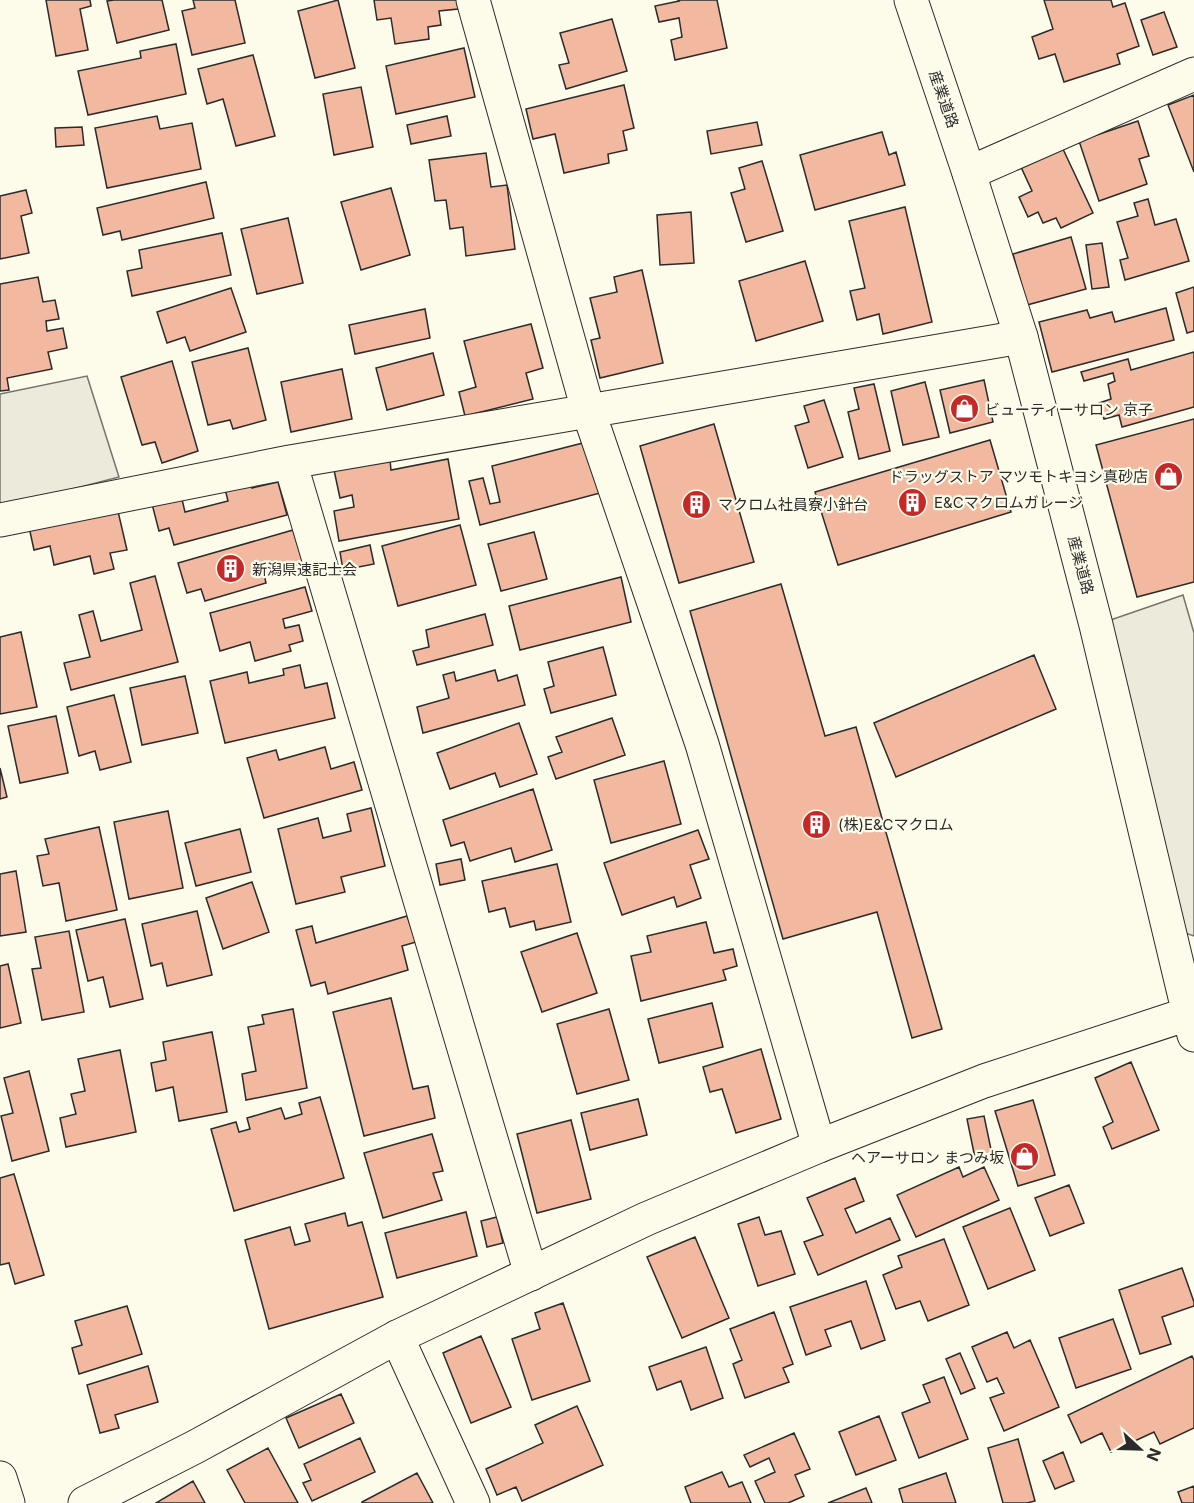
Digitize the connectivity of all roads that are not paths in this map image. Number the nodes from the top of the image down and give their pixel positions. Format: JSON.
{"nodes":[{"id":1,"x":472,"y":0,"type":"edge"},
{"id":2,"x":911,"y":0,"type":"edge"},
{"id":3,"x":1194,"y":74,"type":"edge"},
{"id":4,"x":969,"y":172,"type":"junction"},
{"id":5,"x":1021,"y":337,"type":"junction"},
{"id":6,"x":588,"y":410,"type":"junction"},
{"id":7,"x":290,"y":462,"type":"junction"},
{"id":8,"x":0,"y":520,"type":"edge"},
{"id":9,"x":1193,"y":1020,"type":"edge"},
{"id":10,"x":819,"y":1146,"type":"junction"},
{"id":11,"x":531,"y":1274,"type":"junction"},
{"id":12,"x":397,"y":1337,"type":"junction"},
{"id":13,"x":0,"y":1478,"type":"edge"},
{"id":14,"x":8,"y":1503,"type":"edge"},
{"id":15,"x":85,"y":1503,"type":"edge"},
{"id":16,"x":473,"y":1503,"type":"edge"}],
"edges":[{"from":1,"to":6,"type":"street"},
{"from":2,"to":4,"type":"street","name":"産業道路"},
{"from":3,"to":4,"type":"street"},
{"from":4,"to":5,"type":"street","name":"産業道路"},
{"from":5,"to":6,"type":"street"},
{"from":5,"to":9,"type":"street","name":"産業道路"},
{"from":6,"to":7,"type":"street"},
{"from":6,"to":10,"type":"street"},
{"from":7,"to":8,"type":"street"},
{"from":7,"to":11,"type":"street"},
{"from":9,"to":10,"type":"street"},
{"from":10,"to":11,"type":"street"},
{"from":11,"to":12,"type":"street"},
{"from":12,"to":15,"type":"street"},
{"from":12,"to":16,"type":"street"},
{"from":13,"to":14,"type":"street"}]}
